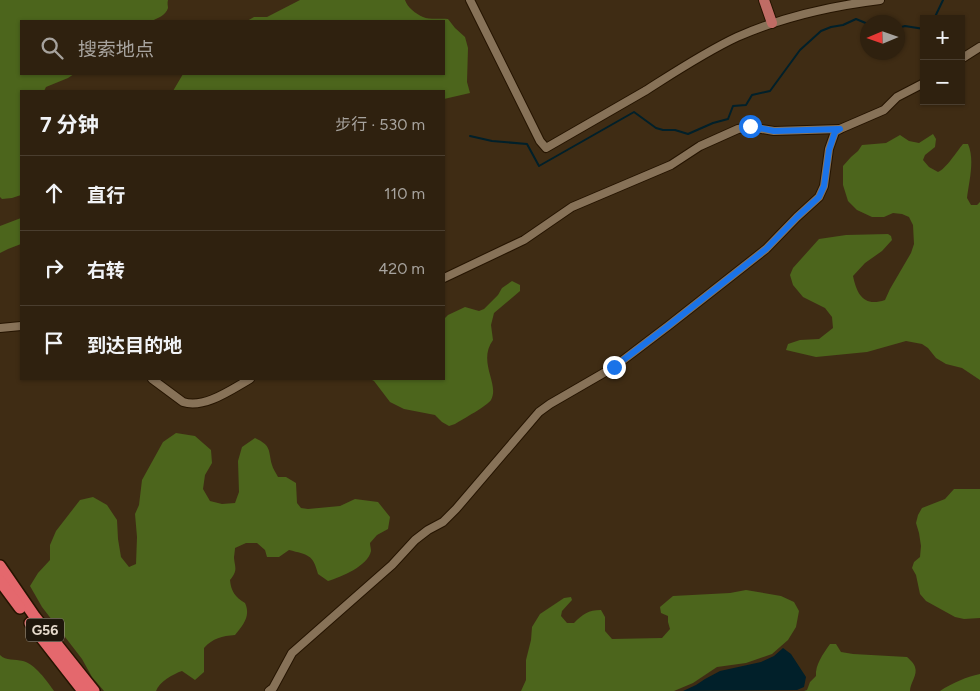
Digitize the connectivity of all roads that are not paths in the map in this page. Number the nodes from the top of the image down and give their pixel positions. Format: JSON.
{"nodes":[{"id":1,"x":470,"y":0,"type":"edge"},
{"id":2,"x":764,"y":0,"type":"edge"},
{"id":3,"x":880,"y":0,"type":"edge"},
{"id":4,"x":772,"y":23,"type":"junction"},
{"id":5,"x":980,"y":46,"type":"edge"},
{"id":6,"x":965,"y":56,"type":"edge"},
{"id":7,"x":920,"y":85,"type":"edge"},
{"id":8,"x":840,"y":129,"type":"junction"},
{"id":9,"x":445,"y":278,"type":"edge"},
{"id":10,"x":20,"y":326,"type":"edge"},
{"id":11,"x":0,"y":328,"type":"edge"},
{"id":12,"x":153,"y":380,"type":"edge"},
{"id":13,"x":248,"y":380,"type":"edge"},
{"id":14,"x":0,"y":566,"type":"edge"},
{"id":15,"x":0,"y":581,"type":"edge"},
{"id":16,"x":83,"y":691,"type":"edge"},
{"id":17,"x":94,"y":691,"type":"edge"},
{"id":18,"x":269,"y":691,"type":"edge"}],
"edges":[{"from":1,"to":4,"type":"street"},
{"from":2,"to":4,"type":"main road"},
{"from":3,"to":4,"type":"street"},
{"from":5,"to":6,"type":"street"},
{"from":7,"to":8,"type":"street"},
{"from":8,"to":9,"type":"street"},
{"from":8,"to":18,"type":"street"},
{"from":10,"to":11,"type":"street"},
{"from":12,"to":13,"type":"street"},
{"from":14,"to":17,"type":"highway","number":"G56"},
{"from":15,"to":16,"type":"highway","number":"G56"}]}
